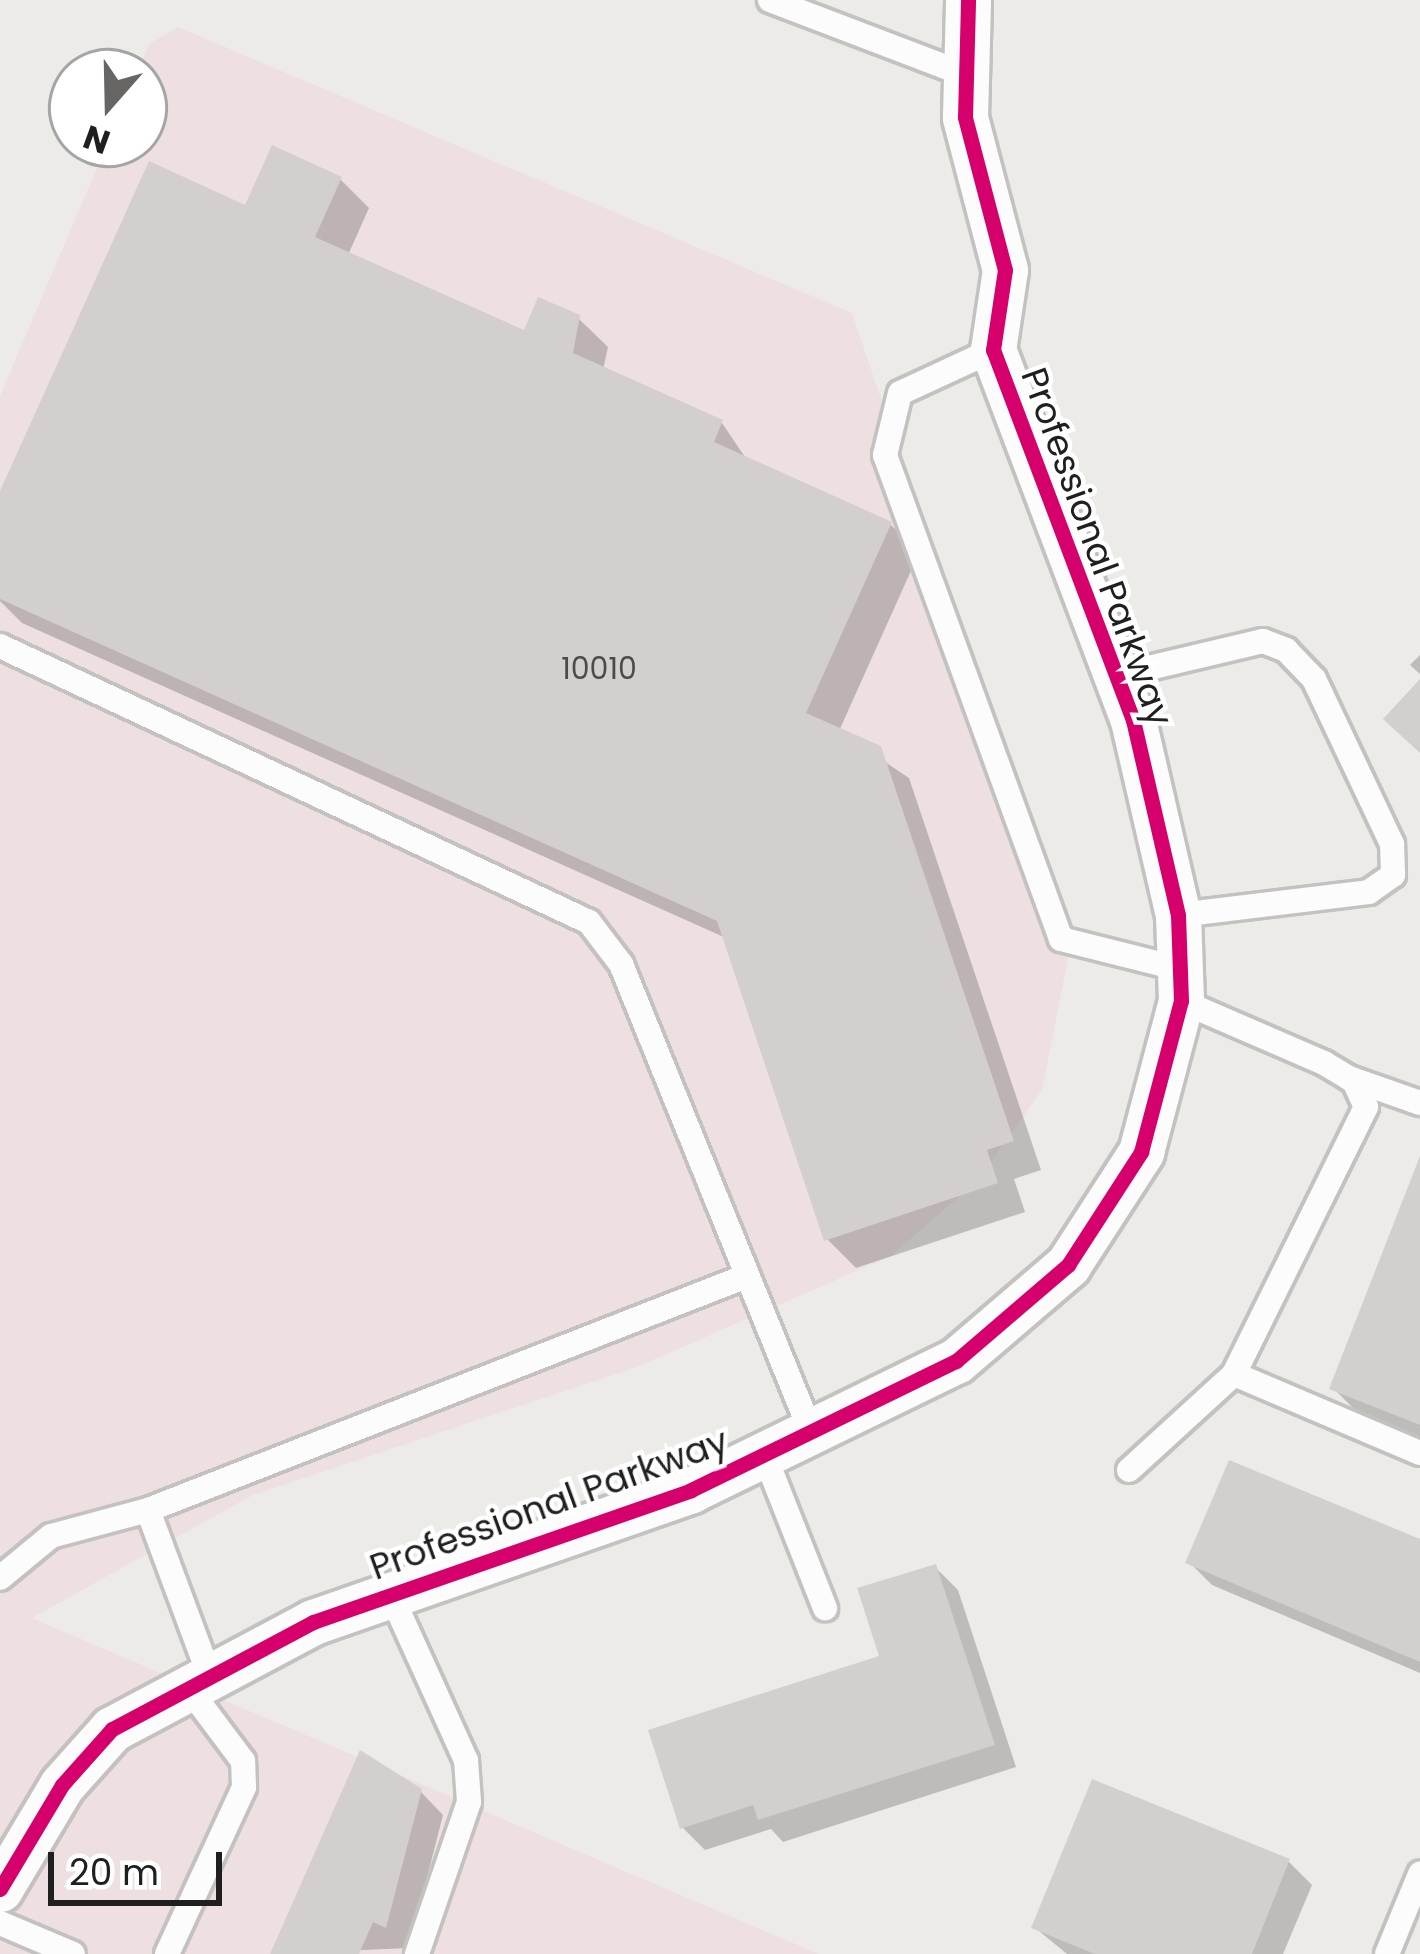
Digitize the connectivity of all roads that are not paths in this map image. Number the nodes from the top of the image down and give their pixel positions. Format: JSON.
{"nodes":[{"id":1,"x":772,"y":0,"type":"edge"},
{"id":2,"x":968,"y":0,"type":"edge"},
{"id":3,"x":961,"y":73,"type":"junction"},
{"id":4,"x":993,"y":350,"type":"junction"},
{"id":5,"x":0,"y":646,"type":"edge"},
{"id":6,"x":1115,"y":676,"type":"junction"},
{"id":7,"x":1393,"y":865,"type":"junction"},
{"id":8,"x":1420,"y":867,"type":"edge"},
{"id":9,"x":1178,"y":915,"type":"junction"},
{"id":10,"x":1181,"y":985,"type":"junction"},
{"id":11,"x":1348,"y":1078,"type":"junction"},
{"id":12,"x":1420,"y":1103,"type":"edge"},
{"id":13,"x":744,"y":1277,"type":"junction"},
{"id":14,"x":1234,"y":1374,"type":"junction"},
{"id":15,"x":811,"y":1432,"type":"junction"},
{"id":16,"x":1420,"y":1453,"type":"edge"},
{"id":17,"x":764,"y":1454,"type":"junction"},
{"id":18,"x":1129,"y":1470,"type":"dead end"},
{"id":19,"x":148,"y":1510,"type":"junction"},
{"id":20,"x":0,"y":1578,"type":"edge"},
{"id":21,"x":391,"y":1595,"type":"junction"},
{"id":22,"x":825,"y":1609,"type":"dead end"},
{"id":23,"x":199,"y":1683,"type":"junction"},
{"id":24,"x":1420,"y":1874,"type":"edge"},
{"id":25,"x":0,"y":1889,"type":"edge"},
{"id":26,"x":0,"y":1923,"type":"edge"},
{"id":27,"x":73,"y":1954,"type":"edge"},
{"id":28,"x":166,"y":1954,"type":"edge"},
{"id":29,"x":417,"y":1954,"type":"edge"},
{"id":30,"x":1387,"y":1954,"type":"edge"}],
"edges":[{"from":1,"to":3,"type":"lane"},
{"from":2,"to":3,"type":"street","name":"Professional Parkway"},
{"from":3,"to":4,"type":"street","name":"Professional Parkway"},
{"from":4,"to":6,"type":"street","name":"Professional Parkway"},
{"from":4,"to":10,"type":"lane"},
{"from":5,"to":13,"type":"lane"},
{"from":6,"to":7,"type":"lane"},
{"from":6,"to":9,"type":"street","name":"Professional Parkway"},
{"from":7,"to":8,"type":"lane"},
{"from":7,"to":9,"type":"lane"},
{"from":9,"to":10,"type":"street","name":"Professional Parkway"},
{"from":10,"to":11,"type":"lane"},
{"from":10,"to":15,"type":"street","name":"Professional Parkway"},
{"from":11,"to":12,"type":"lane"},
{"from":11,"to":14,"type":"lane"},
{"from":13,"to":15,"type":"lane"},
{"from":13,"to":19,"type":"lane"},
{"from":14,"to":16,"type":"lane"},
{"from":14,"to":18,"type":"lane"},
{"from":15,"to":17,"type":"street","name":"Professional Parkway"},
{"from":17,"to":21,"type":"street","name":"Professional Parkway"},
{"from":17,"to":22,"type":"lane"},
{"from":19,"to":20,"type":"lane"},
{"from":19,"to":23,"type":"lane"},
{"from":21,"to":23,"type":"street","name":"Professional Parkway"},
{"from":21,"to":29,"type":"lane"},
{"from":23,"to":25,"type":"street","name":"Professional Parkway"},
{"from":23,"to":28,"type":"lane"},
{"from":24,"to":30,"type":"lane"},
{"from":26,"to":27,"type":"lane"}]}
